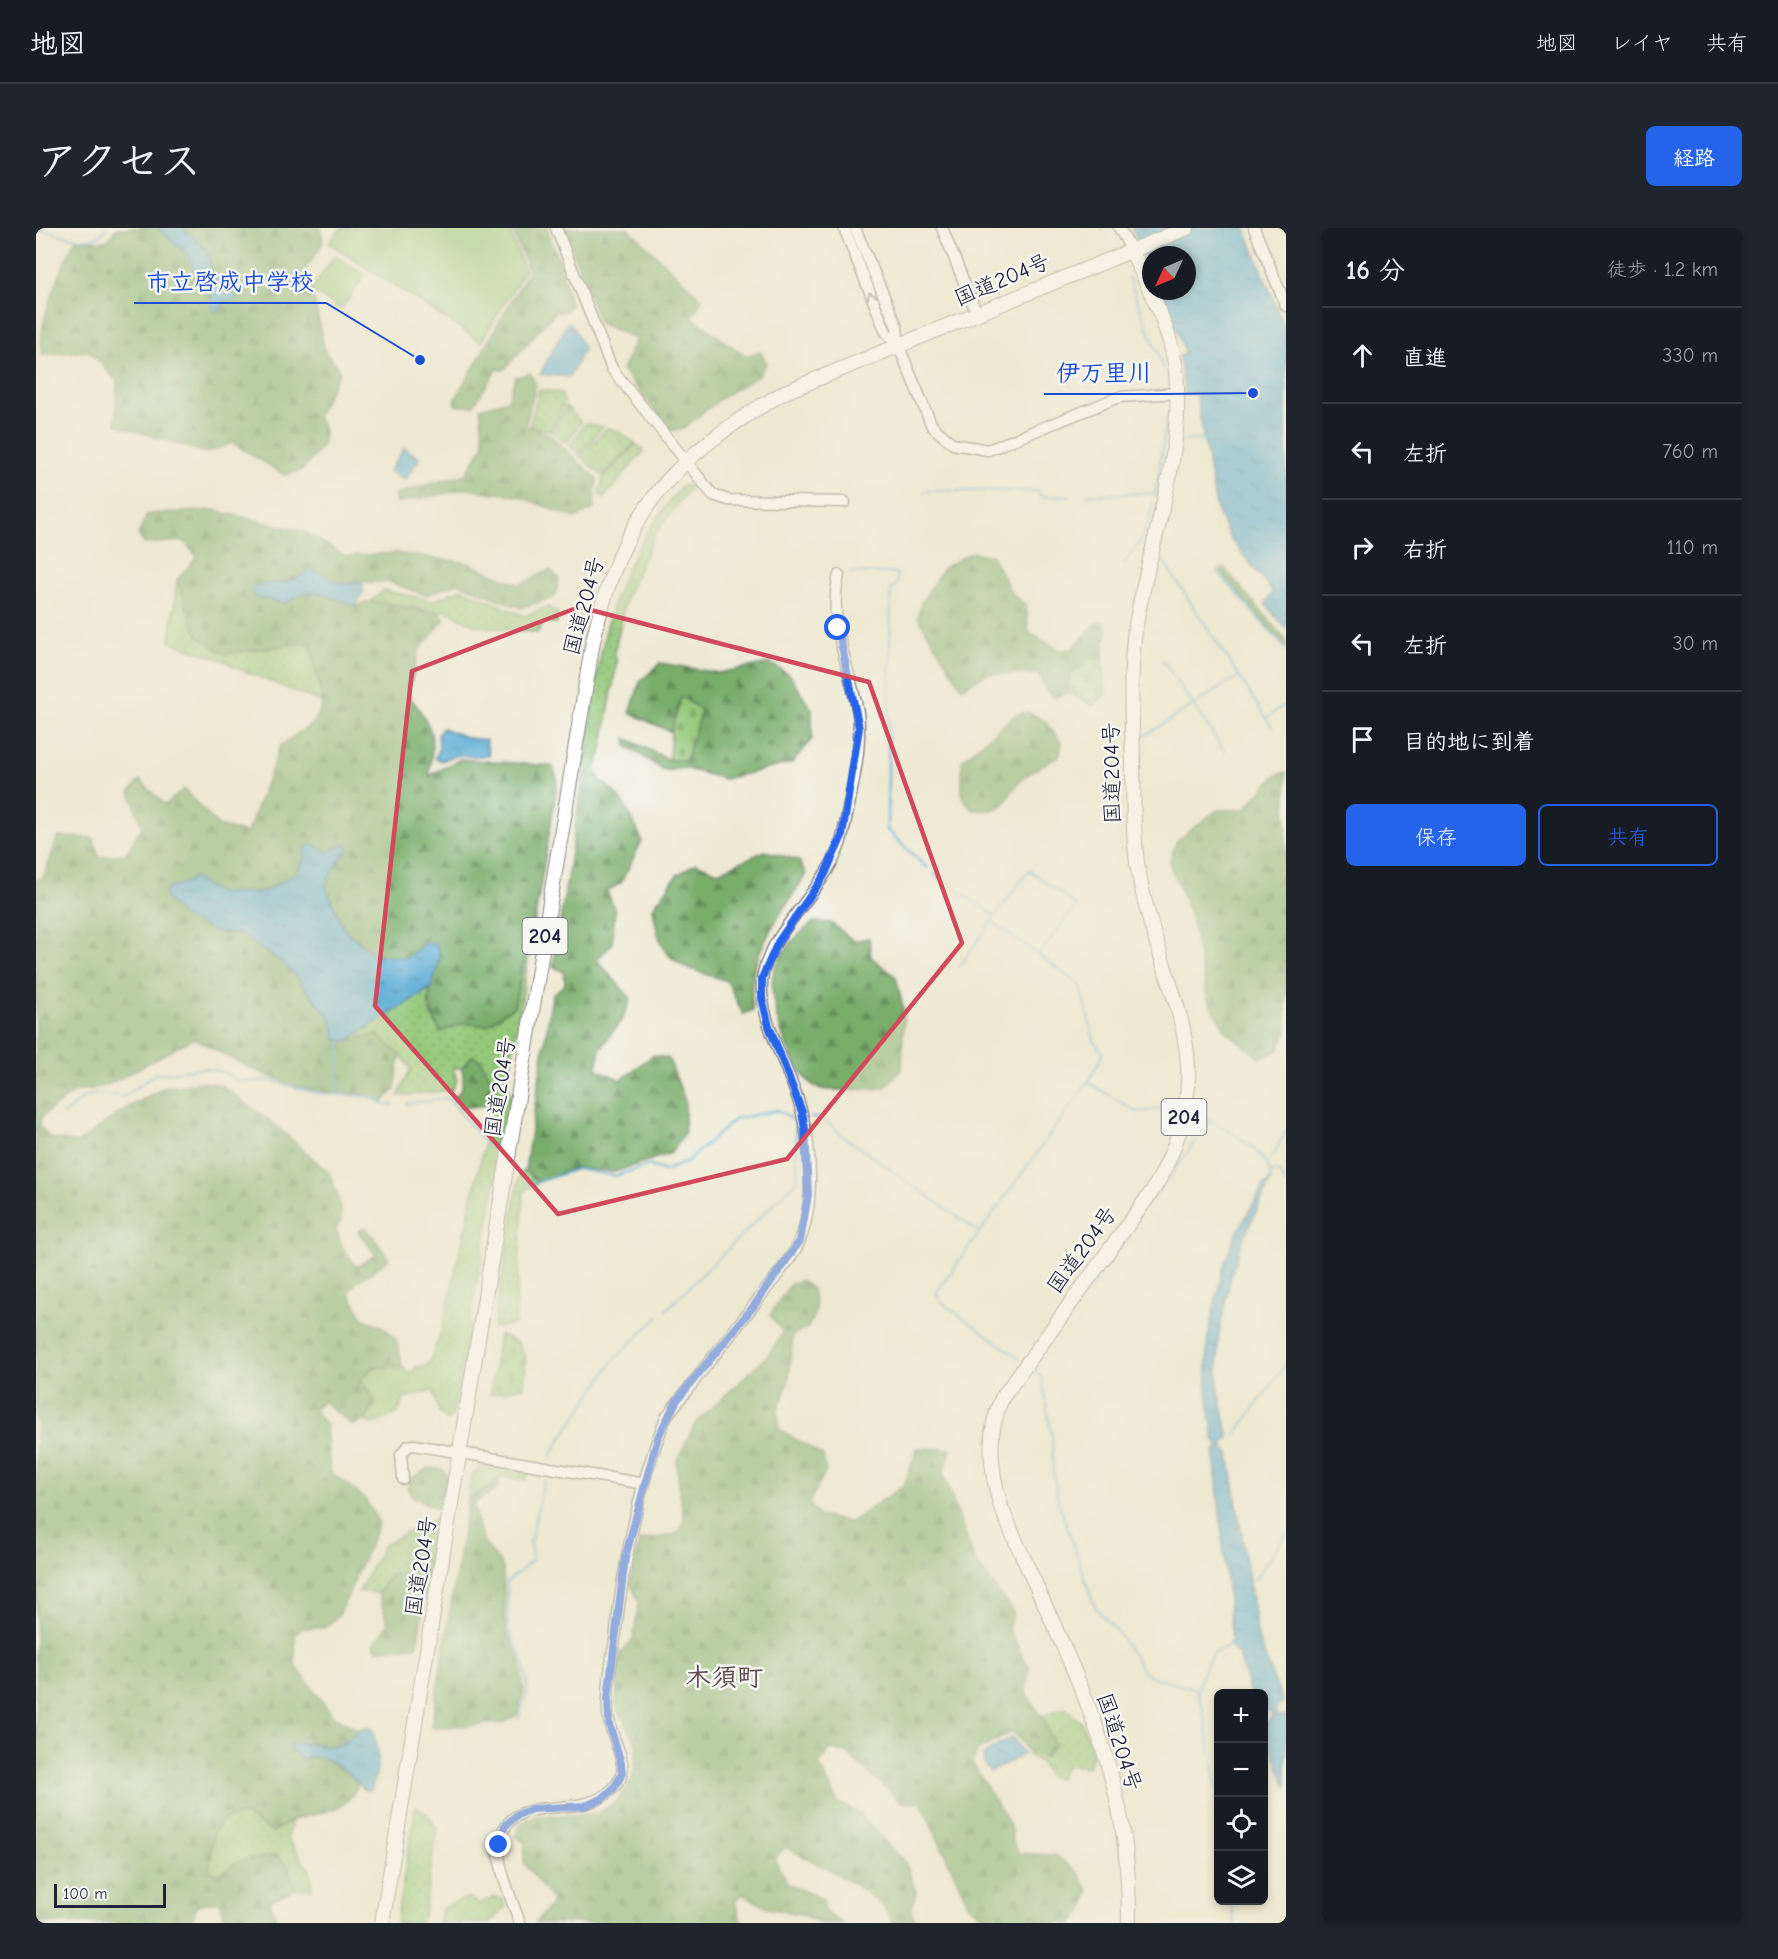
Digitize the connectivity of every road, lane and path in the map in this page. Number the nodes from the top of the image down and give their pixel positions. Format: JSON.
{"nodes":[{"id":1,"x":556,"y":228,"type":"edge"},
{"id":2,"x":844,"y":228,"type":"edge"},
{"id":3,"x":855,"y":228,"type":"edge"},
{"id":4,"x":942,"y":228,"type":"edge"},
{"id":5,"x":1119,"y":228,"type":"edge"},
{"id":6,"x":1187,"y":228,"type":"edge"},
{"id":7,"x":1254,"y":228,"type":"edge"},
{"id":8,"x":1137,"y":247,"type":"junction"},
{"id":9,"x":1286,"y":306,"type":"edge"},
{"id":10,"x":977,"y":314,"type":"junction"},
{"id":11,"x":899,"y":346,"type":"junction"},
{"id":12,"x":1177,"y":393,"type":"junction"},
{"id":13,"x":686,"y":461,"type":"junction"},
{"id":14,"x":845,"y":502,"type":"dead end"},
{"id":15,"x":839,"y":575,"type":"dead end"},
{"id":16,"x":460,"y":1454,"type":"junction"},
{"id":17,"x":403,"y":1479,"type":"dead end"},
{"id":18,"x":645,"y":1484,"type":"junction"},
{"id":19,"x":382,"y":1923,"type":"edge"},
{"id":20,"x":520,"y":1923,"type":"edge"},
{"id":21,"x":1129,"y":1923,"type":"edge"}],
"edges":[{"from":1,"to":13,"type":"street"},
{"from":11,"to":2,"type":"street","one_way":true},
{"from":3,"to":11,"type":"street"},
{"from":4,"to":10,"type":"street"},
{"from":5,"to":8,"type":"street"},
{"from":6,"to":8,"type":"highway","number":"204"},
{"from":7,"to":9,"type":"street"},
{"from":8,"to":10,"type":"highway","name":"国道204号","number":"204"},
{"from":8,"to":12,"type":"highway","name":"国道204号","number":"204"},
{"from":10,"to":11,"type":"highway","name":"国道204号","number":"204"},
{"from":11,"to":12,"type":"street"},
{"from":11,"to":13,"type":"highway","name":"国道204号","number":"204"},
{"from":12,"to":21,"type":"highway","name":"国道204号","number":"204"},
{"from":13,"to":14,"type":"street"},
{"from":13,"to":16,"type":"highway","name":"国道204号","number":"204"},
{"from":15,"to":18,"type":"street"},
{"from":16,"to":17,"type":"street"},
{"from":16,"to":18,"type":"street"},
{"from":16,"to":19,"type":"highway","name":"国道204号","number":"204"},
{"from":18,"to":20,"type":"street"}]}
